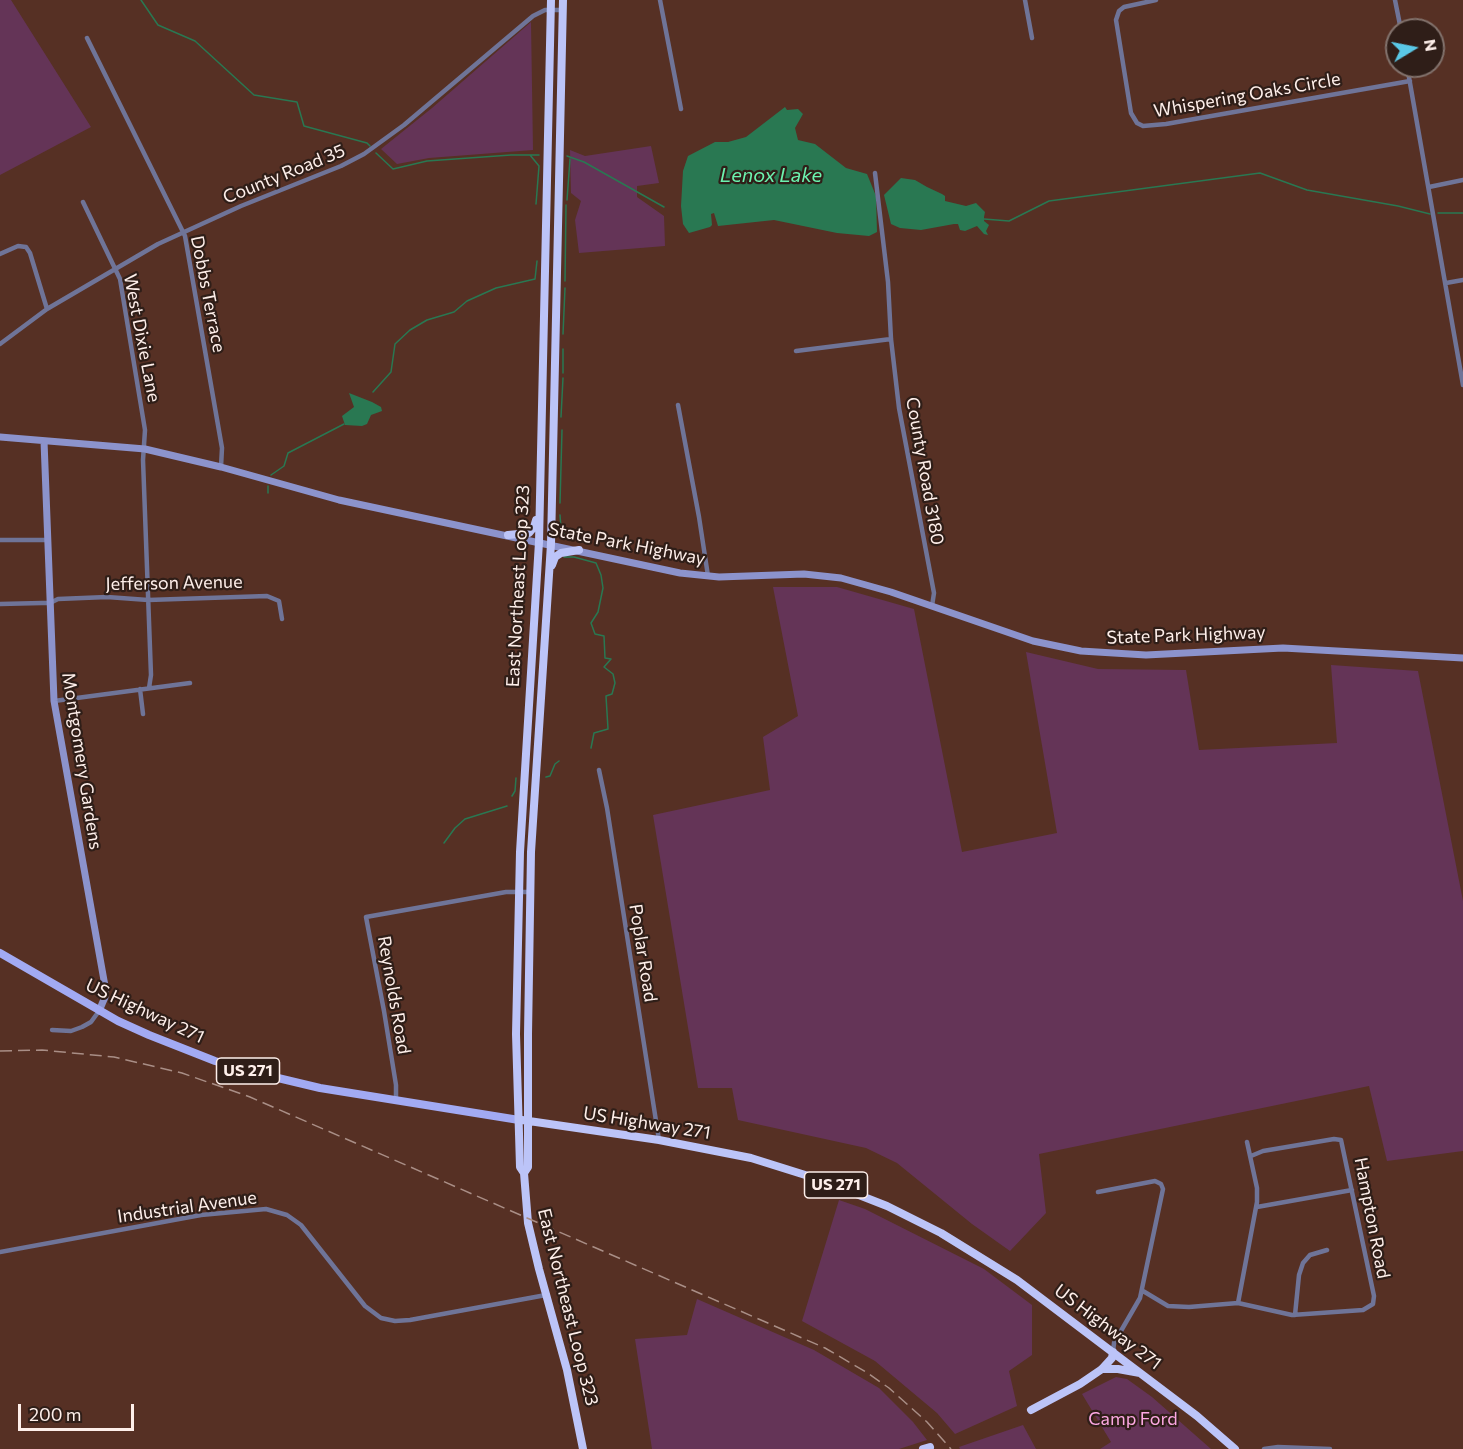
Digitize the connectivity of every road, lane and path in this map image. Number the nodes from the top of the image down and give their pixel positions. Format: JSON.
{"nodes":[{"id":1,"x":563,"y":0,"type":"edge"},
{"id":2,"x":660,"y":0,"type":"edge"},
{"id":3,"x":1025,"y":0,"type":"edge"},
{"id":4,"x":1156,"y":0,"type":"edge"},
{"id":5,"x":1395,"y":0,"type":"edge"},
{"id":6,"x":551,"y":5,"type":"edge"},
{"id":7,"x":562,"y":10,"type":"junction"},
{"id":8,"x":1399,"y":18,"type":"edge"},
{"id":9,"x":87,"y":38,"type":"dead end"},
{"id":10,"x":1032,"y":38,"type":"dead end"},
{"id":11,"x":1409,"y":78,"type":"edge"},
{"id":12,"x":1410,"y":81,"type":"junction"},
{"id":13,"x":681,"y":109,"type":"dead end"},
{"id":14,"x":875,"y":173,"type":"dead end"},
{"id":15,"x":1463,"y":180,"type":"edge"},
{"id":16,"x":1429,"y":187,"type":"junction"},
{"id":17,"x":83,"y":202,"type":"dead end"},
{"id":18,"x":183,"y":231,"type":"junction"},
{"id":19,"x":0,"y":254,"type":"edge"},
{"id":20,"x":545,"y":255,"type":"junction"},
{"id":21,"x":557,"y":255,"type":"junction"},
{"id":22,"x":115,"y":268,"type":"junction"},
{"id":23,"x":1463,"y":280,"type":"edge"},
{"id":24,"x":1446,"y":283,"type":"junction"},
{"id":25,"x":47,"y":309,"type":"junction"},
{"id":26,"x":891,"y":339,"type":"junction"},
{"id":27,"x":543,"y":343,"type":"junction"},
{"id":28,"x":555,"y":343,"type":"junction"},
{"id":29,"x":0,"y":344,"type":"edge"},
{"id":30,"x":796,"y":351,"type":"dead end"},
{"id":31,"x":1463,"y":385,"type":"edge"},
{"id":32,"x":678,"y":405,"type":"dead end"},
{"id":33,"x":0,"y":437,"type":"edge"},
{"id":34,"x":44,"y":441,"type":"junction"},
{"id":35,"x":145,"y":449,"type":"junction"},
{"id":36,"x":540,"y":456,"type":"junction"},
{"id":37,"x":552,"y":457,"type":"junction"},
{"id":38,"x":221,"y":467,"type":"junction"},
{"id":39,"x":539,"y":505,"type":"junction"},
{"id":40,"x":508,"y":535,"type":"junction"},
{"id":41,"x":0,"y":540,"type":"edge"},
{"id":42,"x":47,"y":540,"type":"junction"},
{"id":43,"x":539,"y":542,"type":"junction"},
{"id":44,"x":551,"y":544,"type":"junction"},
{"id":45,"x":579,"y":550,"type":"junction"},
{"id":46,"x":549,"y":574,"type":"junction"},
{"id":47,"x":708,"y":576,"type":"junction"},
{"id":48,"x":148,"y":600,"type":"junction"},
{"id":49,"x":50,"y":603,"type":"junction"},
{"id":50,"x":0,"y":604,"type":"edge"},
{"id":51,"x":932,"y":606,"type":"junction"},
{"id":52,"x":282,"y":619,"type":"dead end"},
{"id":53,"x":534,"y":634,"type":"junction"},
{"id":54,"x":546,"y":635,"type":"junction"},
{"id":55,"x":1463,"y":658,"type":"edge"},
{"id":56,"x":190,"y":684,"type":"dead end"},
{"id":57,"x":149,"y":688,"type":"junction"},
{"id":58,"x":141,"y":689,"type":"junction"},
{"id":59,"x":54,"y":701,"type":"junction"},
{"id":60,"x":143,"y":714,"type":"dead end"},
{"id":61,"x":525,"y":762,"type":"junction"},
{"id":62,"x":537,"y":763,"type":"junction"},
{"id":63,"x":599,"y":770,"type":"dead end"},
{"id":64,"x":520,"y":852,"type":"junction"},
{"id":65,"x":531,"y":852,"type":"junction"},
{"id":66,"x":518,"y":892,"type":"junction"},
{"id":67,"x":530,"y":892,"type":"junction"},
{"id":68,"x":0,"y":953,"type":"edge"},
{"id":69,"x":517,"y":968,"type":"junction"},
{"id":70,"x":528,"y":969,"type":"junction"},
{"id":71,"x":99,"y":1011,"type":"junction"},
{"id":72,"x":52,"y":1030,"type":"dead end"},
{"id":73,"x":516,"y":1034,"type":"junction"},
{"id":74,"x":528,"y":1034,"type":"junction"},
{"id":75,"x":396,"y":1101,"type":"junction"},
{"id":76,"x":523,"y":1120,"type":"junction"},
{"id":77,"x":659,"y":1140,"type":"junction"},
{"id":78,"x":1247,"y":1142,"type":"dead end"},
{"id":79,"x":1251,"y":1156,"type":"junction"},
{"id":80,"x":1352,"y":1190,"type":"junction"},
{"id":81,"x":1098,"y":1192,"type":"dead end"},
{"id":82,"x":1257,"y":1207,"type":"junction"},
{"id":83,"x":1327,"y":1250,"type":"dead end"},
{"id":84,"x":0,"y":1252,"type":"edge"},
{"id":85,"x":1143,"y":1290,"type":"junction"},
{"id":86,"x":546,"y":1295,"type":"junction"},
{"id":87,"x":1238,"y":1303,"type":"junction"},
{"id":88,"x":1295,"y":1315,"type":"junction"},
{"id":89,"x":1102,"y":1343,"type":"junction"},
{"id":90,"x":1113,"y":1352,"type":"junction"},
{"id":91,"x":1102,"y":1369,"type":"junction"},
{"id":92,"x":1143,"y":1374,"type":"junction"},
{"id":93,"x":1031,"y":1410,"type":"dead end"},
{"id":94,"x":583,"y":1449,"type":"edge"},
{"id":95,"x":1235,"y":1449,"type":"edge"},
{"id":96,"x":1264,"y":1449,"type":"edge"},
{"id":97,"x":1330,"y":1449,"type":"edge"}],
"edges":[{"from":1,"to":7,"type":"highway","name":"East Northeast Loop 323"},
{"from":2,"to":13,"type":"street"},
{"from":3,"to":10,"type":"street"},
{"from":4,"to":12,"type":"street","name":"Whispering Oaks Circle"},
{"from":5,"to":8,"type":"street"},
{"from":6,"to":7,"type":"street","name":"County Road 35"},
{"from":6,"to":18,"type":"street","name":"County Road 35"},
{"from":6,"to":20,"type":"highway","name":"East Northeast Loop 323"},
{"from":7,"to":21,"type":"highway","name":"East Northeast Loop 323"},
{"from":9,"to":18,"type":"street","name":"Dobbs Terrace"},
{"from":11,"to":12,"type":"street"},
{"from":12,"to":16,"type":"street"},
{"from":14,"to":26,"type":"street","name":"County Road 3180"},
{"from":15,"to":16,"type":"street"},
{"from":16,"to":24,"type":"street"},
{"from":17,"to":22,"type":"street","name":"West Dixie Lane"},
{"from":18,"to":22,"type":"street","name":"County Road 35"},
{"from":18,"to":38,"type":"street","name":"Dobbs Terrace"},
{"from":19,"to":25,"type":"street"},
{"from":20,"to":21,"type":"highway"},
{"from":20,"to":27,"type":"highway","name":"East Northeast Loop 323"},
{"from":21,"to":28,"type":"highway","name":"East Northeast Loop 323"},
{"from":22,"to":25,"type":"street","name":"County Road 35"},
{"from":22,"to":35,"type":"street","name":"West Dixie Lane"},
{"from":23,"to":24,"type":"street"},
{"from":24,"to":31,"type":"street"},
{"from":25,"to":29,"type":"street","name":"County Road 35"},
{"from":26,"to":30,"type":"street"},
{"from":26,"to":51,"type":"street","name":"County Road 3180"},
{"from":27,"to":28,"type":"highway"},
{"from":27,"to":36,"type":"highway","name":"East Northeast Loop 323"},
{"from":28,"to":37,"type":"highway","name":"East Northeast Loop 323"},
{"from":32,"to":47,"type":"street"},
{"from":33,"to":34,"type":"main road","name":"State Park Highway"},
{"from":34,"to":35,"type":"main road","name":"State Park Highway"},
{"from":34,"to":42,"type":"main road","name":"Montgomery Gardens"},
{"from":35,"to":38,"type":"main road","name":"State Park Highway"},
{"from":35,"to":48,"type":"street","name":"West Dixie Lane"},
{"from":36,"to":37,"type":"highway"},
{"from":36,"to":39,"type":"highway","name":"East Northeast Loop 323"},
{"from":37,"to":44,"type":"highway","name":"East Northeast Loop 323"},
{"from":38,"to":40,"type":"main road","name":"State Park Highway"},
{"from":39,"to":40,"type":"highway"},
{"from":39,"to":43,"type":"highway","name":"East Northeast Loop 323"},
{"from":40,"to":43,"type":"main road","name":"State Park Highway"},
{"from":41,"to":42,"type":"street"},
{"from":42,"to":49,"type":"main road","name":"Montgomery Gardens"},
{"from":43,"to":44,"type":"main road","name":"State Park Highway"},
{"from":43,"to":53,"type":"highway","name":"East Northeast Loop 323"},
{"from":44,"to":45,"type":"main road","name":"State Park Highway"},
{"from":44,"to":46,"type":"highway","name":"East Northeast Loop 323"},
{"from":45,"to":46,"type":"highway"},
{"from":45,"to":47,"type":"main road","name":"State Park Highway"},
{"from":46,"to":54,"type":"highway","name":"East Northeast Loop 323"},
{"from":47,"to":51,"type":"main road","name":"State Park Highway"},
{"from":48,"to":49,"type":"street","name":"Jefferson Avenue"},
{"from":48,"to":52,"type":"street","name":"Jefferson Avenue"},
{"from":48,"to":57,"type":"street","name":"West Dixie Lane"},
{"from":49,"to":50,"type":"street","name":"Jefferson Avenue"},
{"from":49,"to":59,"type":"main road","name":"Montgomery Gardens"},
{"from":51,"to":55,"type":"main road","name":"State Park Highway"},
{"from":53,"to":54,"type":"highway"},
{"from":53,"to":61,"type":"highway","name":"East Northeast Loop 323"},
{"from":54,"to":62,"type":"highway","name":"East Northeast Loop 323"},
{"from":56,"to":57,"type":"street"},
{"from":57,"to":58,"type":"street"},
{"from":58,"to":59,"type":"street"},
{"from":58,"to":60,"type":"street"},
{"from":59,"to":71,"type":"main road","name":"Montgomery Gardens"},
{"from":61,"to":62,"type":"highway"},
{"from":61,"to":64,"type":"highway","name":"East Northeast Loop 323"},
{"from":62,"to":65,"type":"highway","name":"East Northeast Loop 323"},
{"from":63,"to":77,"type":"street","name":"Poplar Road"},
{"from":64,"to":65,"type":"highway"},
{"from":64,"to":66,"type":"highway","name":"East Northeast Loop 323"},
{"from":65,"to":67,"type":"highway","name":"East Northeast Loop 323"},
{"from":66,"to":67,"type":"street","name":"Reynolds Road"},
{"from":66,"to":69,"type":"highway","name":"East Northeast Loop 323"},
{"from":66,"to":75,"type":"street","name":"Reynolds Road"},
{"from":67,"to":70,"type":"highway","name":"East Northeast Loop 323"},
{"from":68,"to":71,"type":"main road","name":"US Highway 271","number":"US 271"},
{"from":69,"to":70,"type":"highway"},
{"from":69,"to":73,"type":"highway","name":"East Northeast Loop 323"},
{"from":70,"to":74,"type":"highway","name":"East Northeast Loop 323"},
{"from":71,"to":72,"type":"street"},
{"from":71,"to":75,"type":"main road","name":"US Highway 271","number":"US 271"},
{"from":73,"to":74,"type":"highway"},
{"from":73,"to":76,"type":"highway","name":"East Northeast Loop 323"},
{"from":74,"to":76,"type":"highway","name":"East Northeast Loop 323"},
{"from":75,"to":76,"type":"main road","name":"US Highway 271","number":"US 271"},
{"from":76,"to":77,"type":"highway","name":"US Highway 271","number":"US 271"},
{"from":76,"to":86,"type":"highway","name":"East Northeast Loop 323"},
{"from":77,"to":89,"type":"highway","name":"US Highway 271","number":"US 271"},
{"from":78,"to":79,"type":"street"},
{"from":79,"to":80,"type":"street","name":"Hampton Road"},
{"from":79,"to":82,"type":"street"},
{"from":80,"to":82,"type":"street"},
{"from":80,"to":88,"type":"street","name":"Hampton Road"},
{"from":81,"to":85,"type":"street"},
{"from":82,"to":87,"type":"street"},
{"from":83,"to":88,"type":"street"},
{"from":84,"to":86,"type":"street","name":"Industrial Avenue"},
{"from":85,"to":87,"type":"street"},
{"from":85,"to":90,"type":"street"},
{"from":86,"to":94,"type":"highway","name":"East Northeast Loop 323"},
{"from":87,"to":88,"type":"street"},
{"from":89,"to":90,"type":"highway","name":"US Highway 271","number":"US 271"},
{"from":89,"to":91,"type":"highway"},
{"from":90,"to":91,"type":"highway"},
{"from":90,"to":92,"type":"highway","name":"US Highway 271","number":"US 271"},
{"from":91,"to":92,"type":"highway"},
{"from":91,"to":93,"type":"highway"},
{"from":92,"to":95,"type":"highway","name":"US Highway 271","number":"US 271"},
{"from":96,"to":97,"type":"street"}]}
